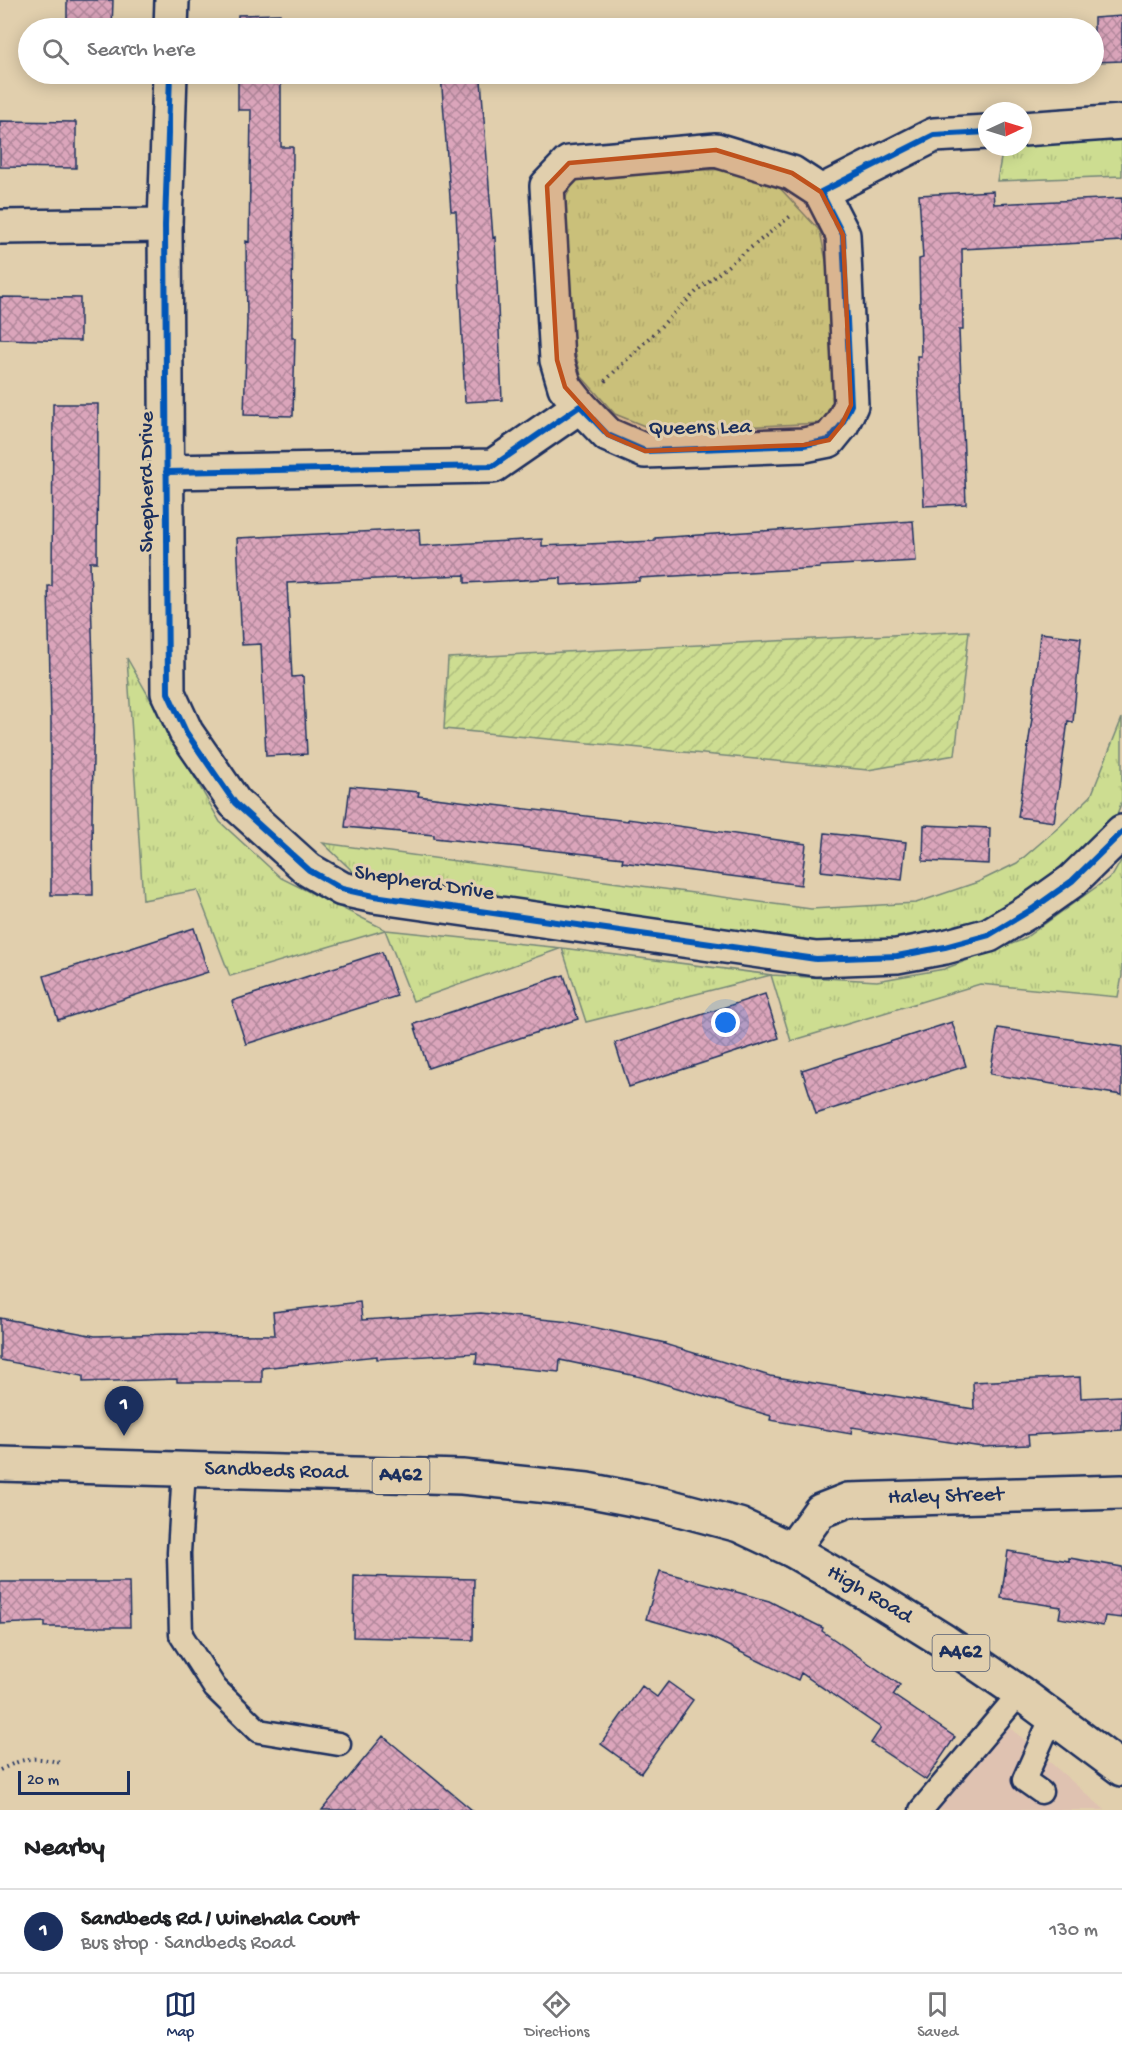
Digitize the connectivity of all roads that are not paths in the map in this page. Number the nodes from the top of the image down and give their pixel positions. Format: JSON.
{"nodes":[{"id":1,"x":172,"y":0,"type":"edge"},
{"id":2,"x":171,"y":18,"type":"edge"},
{"id":3,"x":170,"y":84,"type":"edge"},
{"id":4,"x":1122,"y":122,"type":"edge"},
{"id":5,"x":1032,"y":128,"type":"edge"},
{"id":6,"x":978,"y":133,"type":"edge"},
{"id":7,"x":821,"y":192,"type":"junction"},
{"id":8,"x":165,"y":225,"type":"junction"},
{"id":9,"x":0,"y":226,"type":"edge"},
{"id":10,"x":580,"y":406,"type":"junction"},
{"id":11,"x":166,"y":472,"type":"junction"},
{"id":12,"x":1122,"y":832,"type":"edge"},
{"id":13,"x":0,"y":1464,"type":"edge"},
{"id":14,"x":184,"y":1470,"type":"junction"},
{"id":15,"x":1122,"y":1492,"type":"edge"},
{"id":16,"x":792,"y":1550,"type":"junction"},
{"id":17,"x":1020,"y":1693,"type":"junction"},
{"id":18,"x":1052,"y":1718,"type":"junction"},
{"id":19,"x":339,"y":1744,"type":"dead end"},
{"id":20,"x":1122,"y":1769,"type":"edge"},
{"id":21,"x":1041,"y":1792,"type":"dead end"},
{"id":22,"x":921,"y":1810,"type":"edge"}],
"edges":[{"from":1,"to":2,"type":"street"},
{"from":3,"to":8,"type":"street","name":"Shepherd Drive"},
{"from":4,"to":5,"type":"street"},
{"from":6,"to":7,"type":"street"},
{"from":7,"to":10,"type":"street","name":"Queens Lea"},
{"from":7,"to":10,"type":"street","name":"Queens Lea"},
{"from":8,"to":9,"type":"street"},
{"from":8,"to":11,"type":"street","name":"Shepherd Drive"},
{"from":10,"to":11,"type":"street"},
{"from":11,"to":12,"type":"street","name":"Shepherd Drive"},
{"from":13,"to":14,"type":"street","name":"Sandbeds Road","number":"A462"},
{"from":14,"to":16,"type":"street","name":"Sandbeds Road","number":"A462"},
{"from":14,"to":19,"type":"lane"},
{"from":15,"to":16,"type":"street","name":"Haley Street"},
{"from":16,"to":17,"type":"street","name":"High Road","number":"A462"},
{"from":17,"to":18,"type":"street","name":"High Road","number":"A462"},
{"from":17,"to":22,"type":"lane"},
{"from":18,"to":20,"type":"street","name":"High Road","number":"A462"},
{"from":18,"to":21,"type":"lane"}]}
